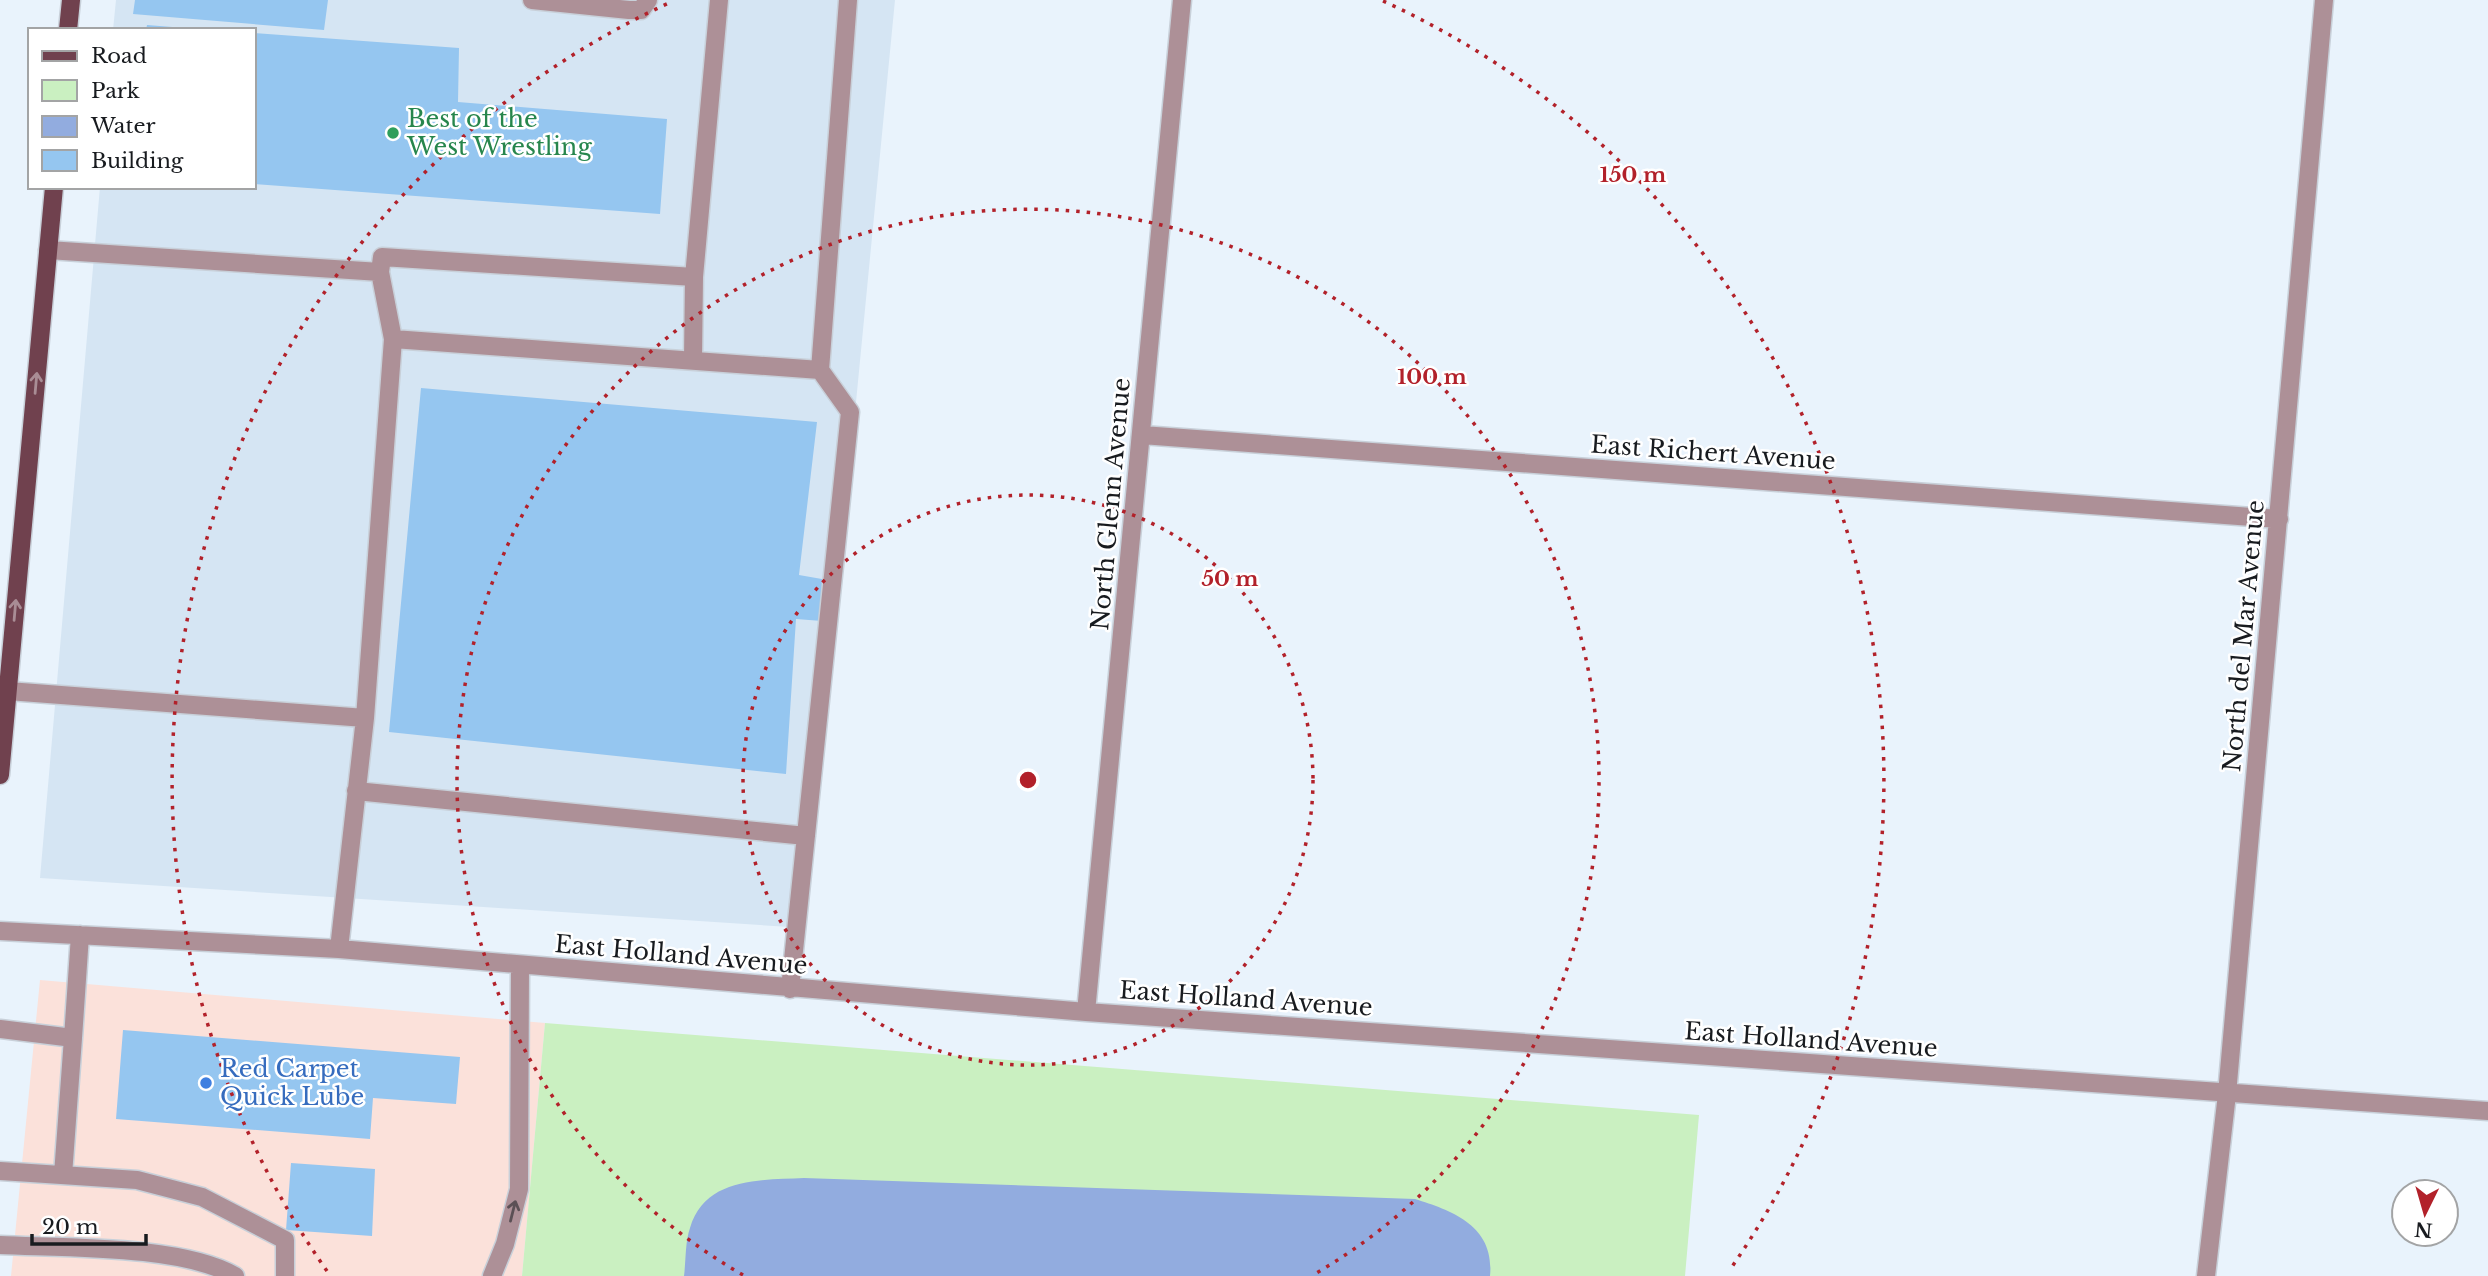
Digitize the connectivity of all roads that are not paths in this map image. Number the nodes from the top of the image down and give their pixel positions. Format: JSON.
{"nodes":[{"id":1,"x":71,"y":0,"type":"edge"},
{"id":2,"x":532,"y":0,"type":"edge"},
{"id":3,"x":648,"y":0,"type":"edge"},
{"id":4,"x":719,"y":0,"type":"edge"},
{"id":5,"x":848,"y":0,"type":"edge"},
{"id":6,"x":1182,"y":0,"type":"edge"},
{"id":7,"x":2324,"y":0,"type":"edge"},
{"id":8,"x":68,"y":28,"type":"edge"},
{"id":9,"x":54,"y":189,"type":"edge"},
{"id":10,"x":48,"y":250,"type":"junction"},
{"id":11,"x":380,"y":272,"type":"junction"},
{"id":12,"x":694,"y":277,"type":"junction"},
{"id":13,"x":393,"y":339,"type":"junction"},
{"id":14,"x":693,"y":359,"type":"junction"},
{"id":15,"x":820,"y":370,"type":"junction"},
{"id":16,"x":1142,"y":435,"type":"junction"},
{"id":17,"x":2279,"y":519,"type":"junction"},
{"id":18,"x":8,"y":691,"type":"junction"},
{"id":19,"x":365,"y":718,"type":"junction"},
{"id":20,"x":0,"y":775,"type":"edge"},
{"id":21,"x":356,"y":791,"type":"junction"},
{"id":22,"x":806,"y":836,"type":"junction"},
{"id":23,"x":0,"y":931,"type":"edge"},
{"id":24,"x":80,"y":935,"type":"junction"},
{"id":25,"x":339,"y":949,"type":"junction"},
{"id":26,"x":520,"y":966,"type":"junction"},
{"id":27,"x":790,"y":989,"type":"junction"},
{"id":28,"x":1086,"y":1012,"type":"junction"},
{"id":29,"x":0,"y":1029,"type":"edge"},
{"id":30,"x":74,"y":1038,"type":"junction"},
{"id":31,"x":2227,"y":1094,"type":"junction"},
{"id":32,"x":2488,"y":1111,"type":"edge"},
{"id":33,"x":0,"y":1171,"type":"edge"},
{"id":34,"x":63,"y":1175,"type":"junction"},
{"id":35,"x":0,"y":1245,"type":"edge"},
{"id":36,"x":235,"y":1276,"type":"edge"},
{"id":37,"x":285,"y":1276,"type":"edge"},
{"id":38,"x":492,"y":1276,"type":"edge"},
{"id":39,"x":2206,"y":1276,"type":"edge"}],
"edges":[{"from":1,"to":8,"type":"main road"},
{"from":2,"to":3,"type":"street"},
{"from":4,"to":12,"type":"street"},
{"from":5,"to":15,"type":"street"},
{"from":6,"to":16,"type":"street","name":"North Glenn Avenue"},
{"from":7,"to":17,"type":"street","name":"North del Mar Avenue"},
{"from":9,"to":10,"type":"main road"},
{"from":10,"to":11,"type":"street"},
{"from":18,"to":10,"type":"main road","one_way":true},
{"from":11,"to":12,"type":"street"},
{"from":11,"to":13,"type":"street"},
{"from":12,"to":14,"type":"street"},
{"from":13,"to":14,"type":"street"},
{"from":13,"to":19,"type":"street"},
{"from":14,"to":15,"type":"street"},
{"from":15,"to":22,"type":"street"},
{"from":16,"to":17,"type":"street","name":"East Richert Avenue"},
{"from":16,"to":28,"type":"street","name":"North Glenn Avenue"},
{"from":17,"to":31,"type":"street","name":"North del Mar Avenue"},
{"from":18,"to":19,"type":"street"},
{"from":18,"to":20,"type":"main road"},
{"from":19,"to":21,"type":"street"},
{"from":21,"to":22,"type":"street"},
{"from":21,"to":25,"type":"street"},
{"from":22,"to":27,"type":"street"},
{"from":23,"to":24,"type":"street","name":"East Holland Avenue"},
{"from":24,"to":25,"type":"street","name":"East Holland Avenue"},
{"from":24,"to":30,"type":"street"},
{"from":25,"to":26,"type":"street","name":"East Holland Avenue"},
{"from":26,"to":27,"type":"street","name":"East Holland Avenue"},
{"from":38,"to":26,"type":"street","one_way":true},
{"from":27,"to":28,"type":"street","name":"East Holland Avenue"},
{"from":28,"to":31,"type":"street","name":"East Holland Avenue"},
{"from":29,"to":30,"type":"street"},
{"from":30,"to":34,"type":"street"},
{"from":31,"to":32,"type":"street","name":"East Holland Avenue"},
{"from":31,"to":39,"type":"street","name":"North del Mar Avenue"},
{"from":33,"to":34,"type":"street"},
{"from":34,"to":37,"type":"street"},
{"from":35,"to":36,"type":"street"}]}
